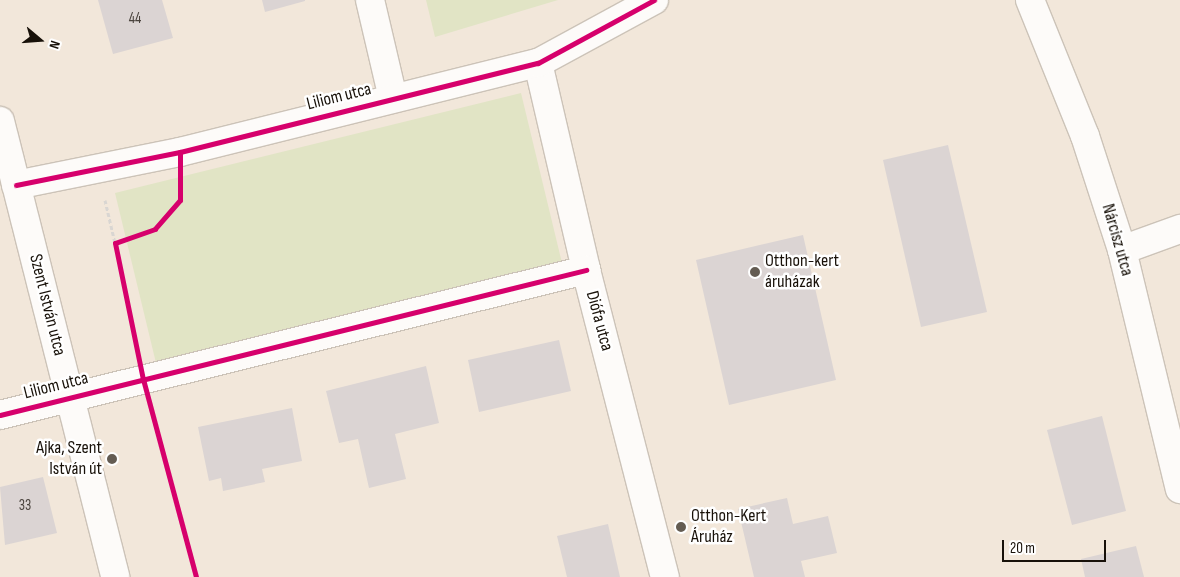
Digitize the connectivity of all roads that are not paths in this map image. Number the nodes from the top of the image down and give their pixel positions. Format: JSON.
{"nodes":[{"id":1,"x":370,"y":0,"type":"edge"},
{"id":2,"x":654,"y":0,"type":"edge"},
{"id":3,"x":1030,"y":0,"type":"edge"},
{"id":4,"x":538,"y":63,"type":"junction"},
{"id":5,"x":393,"y":98,"type":"junction"},
{"id":6,"x":0,"y":121,"type":"edge"},
{"id":7,"x":16,"y":186,"type":"junction"},
{"id":8,"x":1180,"y":229,"type":"edge"},
{"id":9,"x":1122,"y":250,"type":"junction"},
{"id":10,"x":586,"y":270,"type":"junction"},
{"id":11,"x":70,"y":396,"type":"junction"},
{"id":12,"x":0,"y":415,"type":"edge"},
{"id":13,"x":1180,"y":489,"type":"edge"},
{"id":14,"x":115,"y":577,"type":"edge"},
{"id":15,"x":665,"y":577,"type":"edge"}],
"edges":[{"from":1,"to":5,"type":"street"},
{"from":2,"to":4,"type":"street","name":"Liliom utca"},
{"from":3,"to":9,"type":"street","name":"Nárcisz utca"},
{"from":4,"to":5,"type":"street","name":"Liliom utca"},
{"from":4,"to":10,"type":"street","name":"Diófa utca"},
{"from":5,"to":7,"type":"street","name":"Liliom utca"},
{"from":6,"to":7,"type":"street","name":"Szent István utca"},
{"from":7,"to":11,"type":"street","name":"Szent István utca"},
{"from":8,"to":9,"type":"street"},
{"from":9,"to":13,"type":"street","name":"Nárcisz utca"},
{"from":10,"to":11,"type":"street","name":"Liliom utca"},
{"from":10,"to":15,"type":"street","name":"Diófa utca"},
{"from":11,"to":12,"type":"street","name":"Liliom utca"},
{"from":11,"to":14,"type":"street","name":"Szent István utca"}]}
